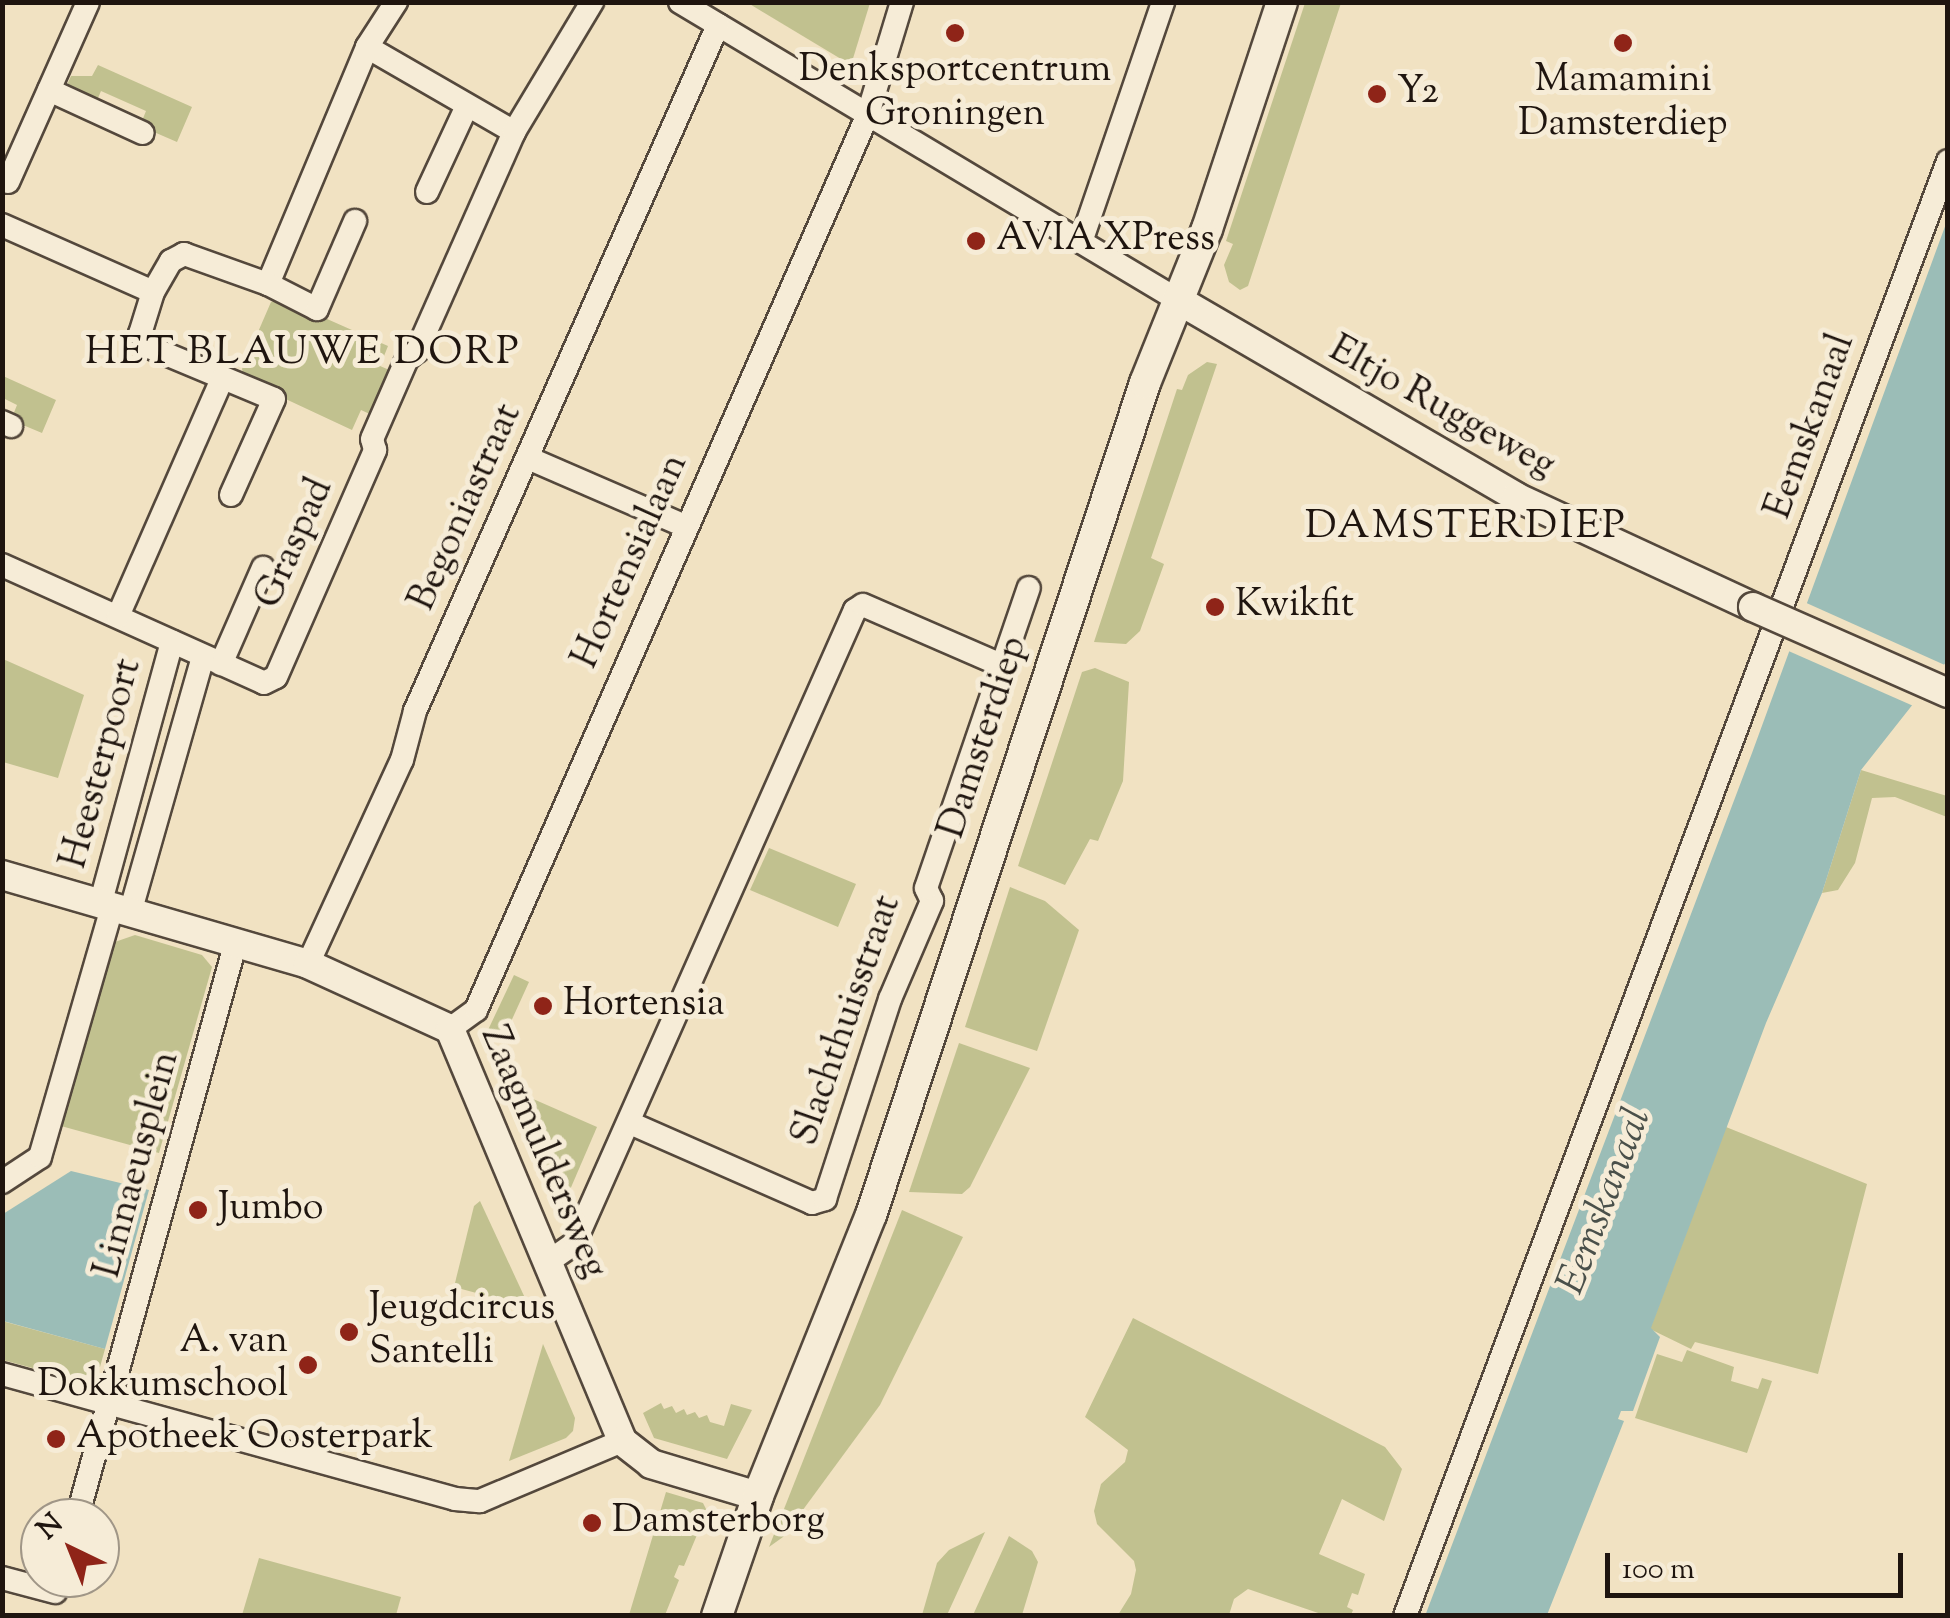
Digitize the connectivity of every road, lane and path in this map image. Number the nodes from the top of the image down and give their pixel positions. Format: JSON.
{"nodes":[{"id":1,"x":88,"y":2,"type":"edge"},
{"id":2,"x":396,"y":2,"type":"edge"},
{"id":3,"x":592,"y":2,"type":"edge"},
{"id":4,"x":680,"y":2,"type":"edge"},
{"id":5,"x":902,"y":2,"type":"edge"},
{"id":6,"x":1163,"y":2,"type":"edge"},
{"id":7,"x":1282,"y":2,"type":"edge"},
{"id":8,"x":718,"y":25,"type":"junction"},
{"id":9,"x":367,"y":46,"type":"junction"},
{"id":10,"x":49,"y":90,"type":"junction"},
{"id":11,"x":467,"y":106,"type":"junction"},
{"id":12,"x":868,"y":114,"type":"junction"},
{"id":13,"x":514,"y":132,"type":"junction"},
{"id":14,"x":142,"y":133,"type":"dead end"},
{"id":15,"x":1948,"y":161,"type":"edge"},
{"id":16,"x":8,"y":182,"type":"dead end"},
{"id":17,"x":427,"y":192,"type":"dead end"},
{"id":18,"x":355,"y":221,"type":"dead end"},
{"id":19,"x":2,"y":225,"type":"edge"},
{"id":20,"x":1081,"y":242,"type":"junction"},
{"id":21,"x":268,"y":284,"type":"junction"},
{"id":22,"x":153,"y":292,"type":"junction"},
{"id":23,"x":1178,"y":300,"type":"junction"},
{"id":24,"x":222,"y":379,"type":"junction"},
{"id":25,"x":528,"y":458,"type":"junction"},
{"id":26,"x":232,"y":495,"type":"dead end"},
{"id":27,"x":686,"y":526,"type":"junction"},
{"id":28,"x":2,"y":565,"type":"edge"},
{"id":29,"x":264,"y":568,"type":"dead end"},
{"id":30,"x":1029,"y":588,"type":"dead end"},
{"id":31,"x":118,"y":616,"type":"junction"},
{"id":32,"x":172,"y":642,"type":"junction"},
{"id":33,"x":212,"y":660,"type":"junction"},
{"id":34,"x":1003,"y":666,"type":"junction"},
{"id":35,"x":276,"y":678,"type":"joint"},
{"id":36,"x":1948,"y":692,"type":"edge"},
{"id":37,"x":2,"y":875,"type":"edge"},
{"id":38,"x":114,"y":909,"type":"junction"},
{"id":39,"x":235,"y":945,"type":"junction"},
{"id":40,"x":308,"y":964,"type":"junction"},
{"id":41,"x":450,"y":1030,"type":"junction"},
{"id":42,"x":630,"y":1123,"type":"junction"},
{"id":43,"x":2,"y":1182,"type":"edge"},
{"id":44,"x":548,"y":1262,"type":"junction"},
{"id":45,"x":2,"y":1374,"type":"edge"},
{"id":46,"x":110,"y":1404,"type":"junction"},
{"id":47,"x":622,"y":1441,"type":"junction"},
{"id":48,"x":758,"y":1496,"type":"junction"},
{"id":49,"x":83,"y":1498,"type":"edge"},
{"id":50,"x":701,"y":1616,"type":"edge"},
{"id":51,"x":717,"y":1616,"type":"edge"},
{"id":52,"x":1404,"y":1616,"type":"edge"}],
"edges":[{"from":1,"to":10,"type":"street"},
{"from":2,"to":9,"type":"street"},
{"from":3,"to":13,"type":"street"},
{"from":4,"to":8,"type":"street"},
{"from":5,"to":12,"type":"street","name":"Hortensialaan"},
{"from":6,"to":20,"type":"street"},
{"from":7,"to":23,"type":"main road","name":"Damsterdiep"},
{"from":8,"to":12,"type":"street"},
{"from":8,"to":25,"type":"street","name":"Begoniastraat"},
{"from":9,"to":11,"type":"street"},
{"from":9,"to":21,"type":"street"},
{"from":10,"to":14,"type":"street"},
{"from":10,"to":16,"type":"street"},
{"from":11,"to":13,"type":"street"},
{"from":11,"to":17,"type":"street"},
{"from":12,"to":20,"type":"street"},
{"from":12,"to":27,"type":"street","name":"Hortensialaan"},
{"from":13,"to":35,"type":"street","name":"Graspad"},
{"from":15,"to":52,"type":"street","name":"Eemskanaal"},
{"from":18,"to":21,"type":"street"},
{"from":19,"to":22,"type":"street"},
{"from":20,"to":23,"type":"street"},
{"from":21,"to":22,"type":"street"},
{"from":22,"to":24,"type":"street"},
{"from":23,"to":36,"type":"street","name":"Eltjo Ruggeweg","bridge":true},
{"from":23,"to":48,"type":"main road","name":"Damsterdiep"},
{"from":24,"to":26,"type":"street"},
{"from":24,"to":31,"type":"street"},
{"from":25,"to":27,"type":"street"},
{"from":25,"to":40,"type":"street","name":"Begoniastraat"},
{"from":27,"to":41,"type":"street","name":"Hortensialaan"},
{"from":28,"to":31,"type":"street","name":"Heesterpoort"},
{"from":29,"to":33,"type":"street","name":"Heesterpoort"},
{"from":30,"to":34,"type":"street","name":"Slachthuisstraat"},
{"from":31,"to":32,"type":"street","name":"Heesterpoort"},
{"from":32,"to":33,"type":"street","name":"Heesterpoort"},
{"from":32,"to":38,"type":"street","name":"Heesterpoort"},
{"from":33,"to":35,"type":"street","name":"Heesterpoort"},
{"from":33,"to":38,"type":"street","name":"Heesterpoort"},
{"from":34,"to":42,"type":"street"},
{"from":34,"to":42,"type":"street","name":"Slachthuisstraat"},
{"from":37,"to":38,"type":"street","name":"Zaagmuldersweg"},
{"from":38,"to":39,"type":"street","name":"Zaagmuldersweg"},
{"from":38,"to":43,"type":"street"},
{"from":39,"to":40,"type":"street","name":"Zaagmuldersweg"},
{"from":39,"to":46,"type":"street","name":"Linnaeusplein"},
{"from":40,"to":41,"type":"street","name":"Zaagmuldersweg"},
{"from":41,"to":44,"type":"street","name":"Zaagmuldersweg"},
{"from":42,"to":44,"type":"street"},
{"from":44,"to":47,"type":"street","name":"Zaagmuldersweg"},
{"from":45,"to":46,"type":"street"},
{"from":46,"to":47,"type":"street"},
{"from":46,"to":49,"type":"street","name":"Linnaeusplein"},
{"from":47,"to":48,"type":"street"},
{"from":48,"to":50,"type":"main road","name":"Damsterdiep"},
{"from":48,"to":51,"type":"main road","name":"Damsterdiep"}]}
